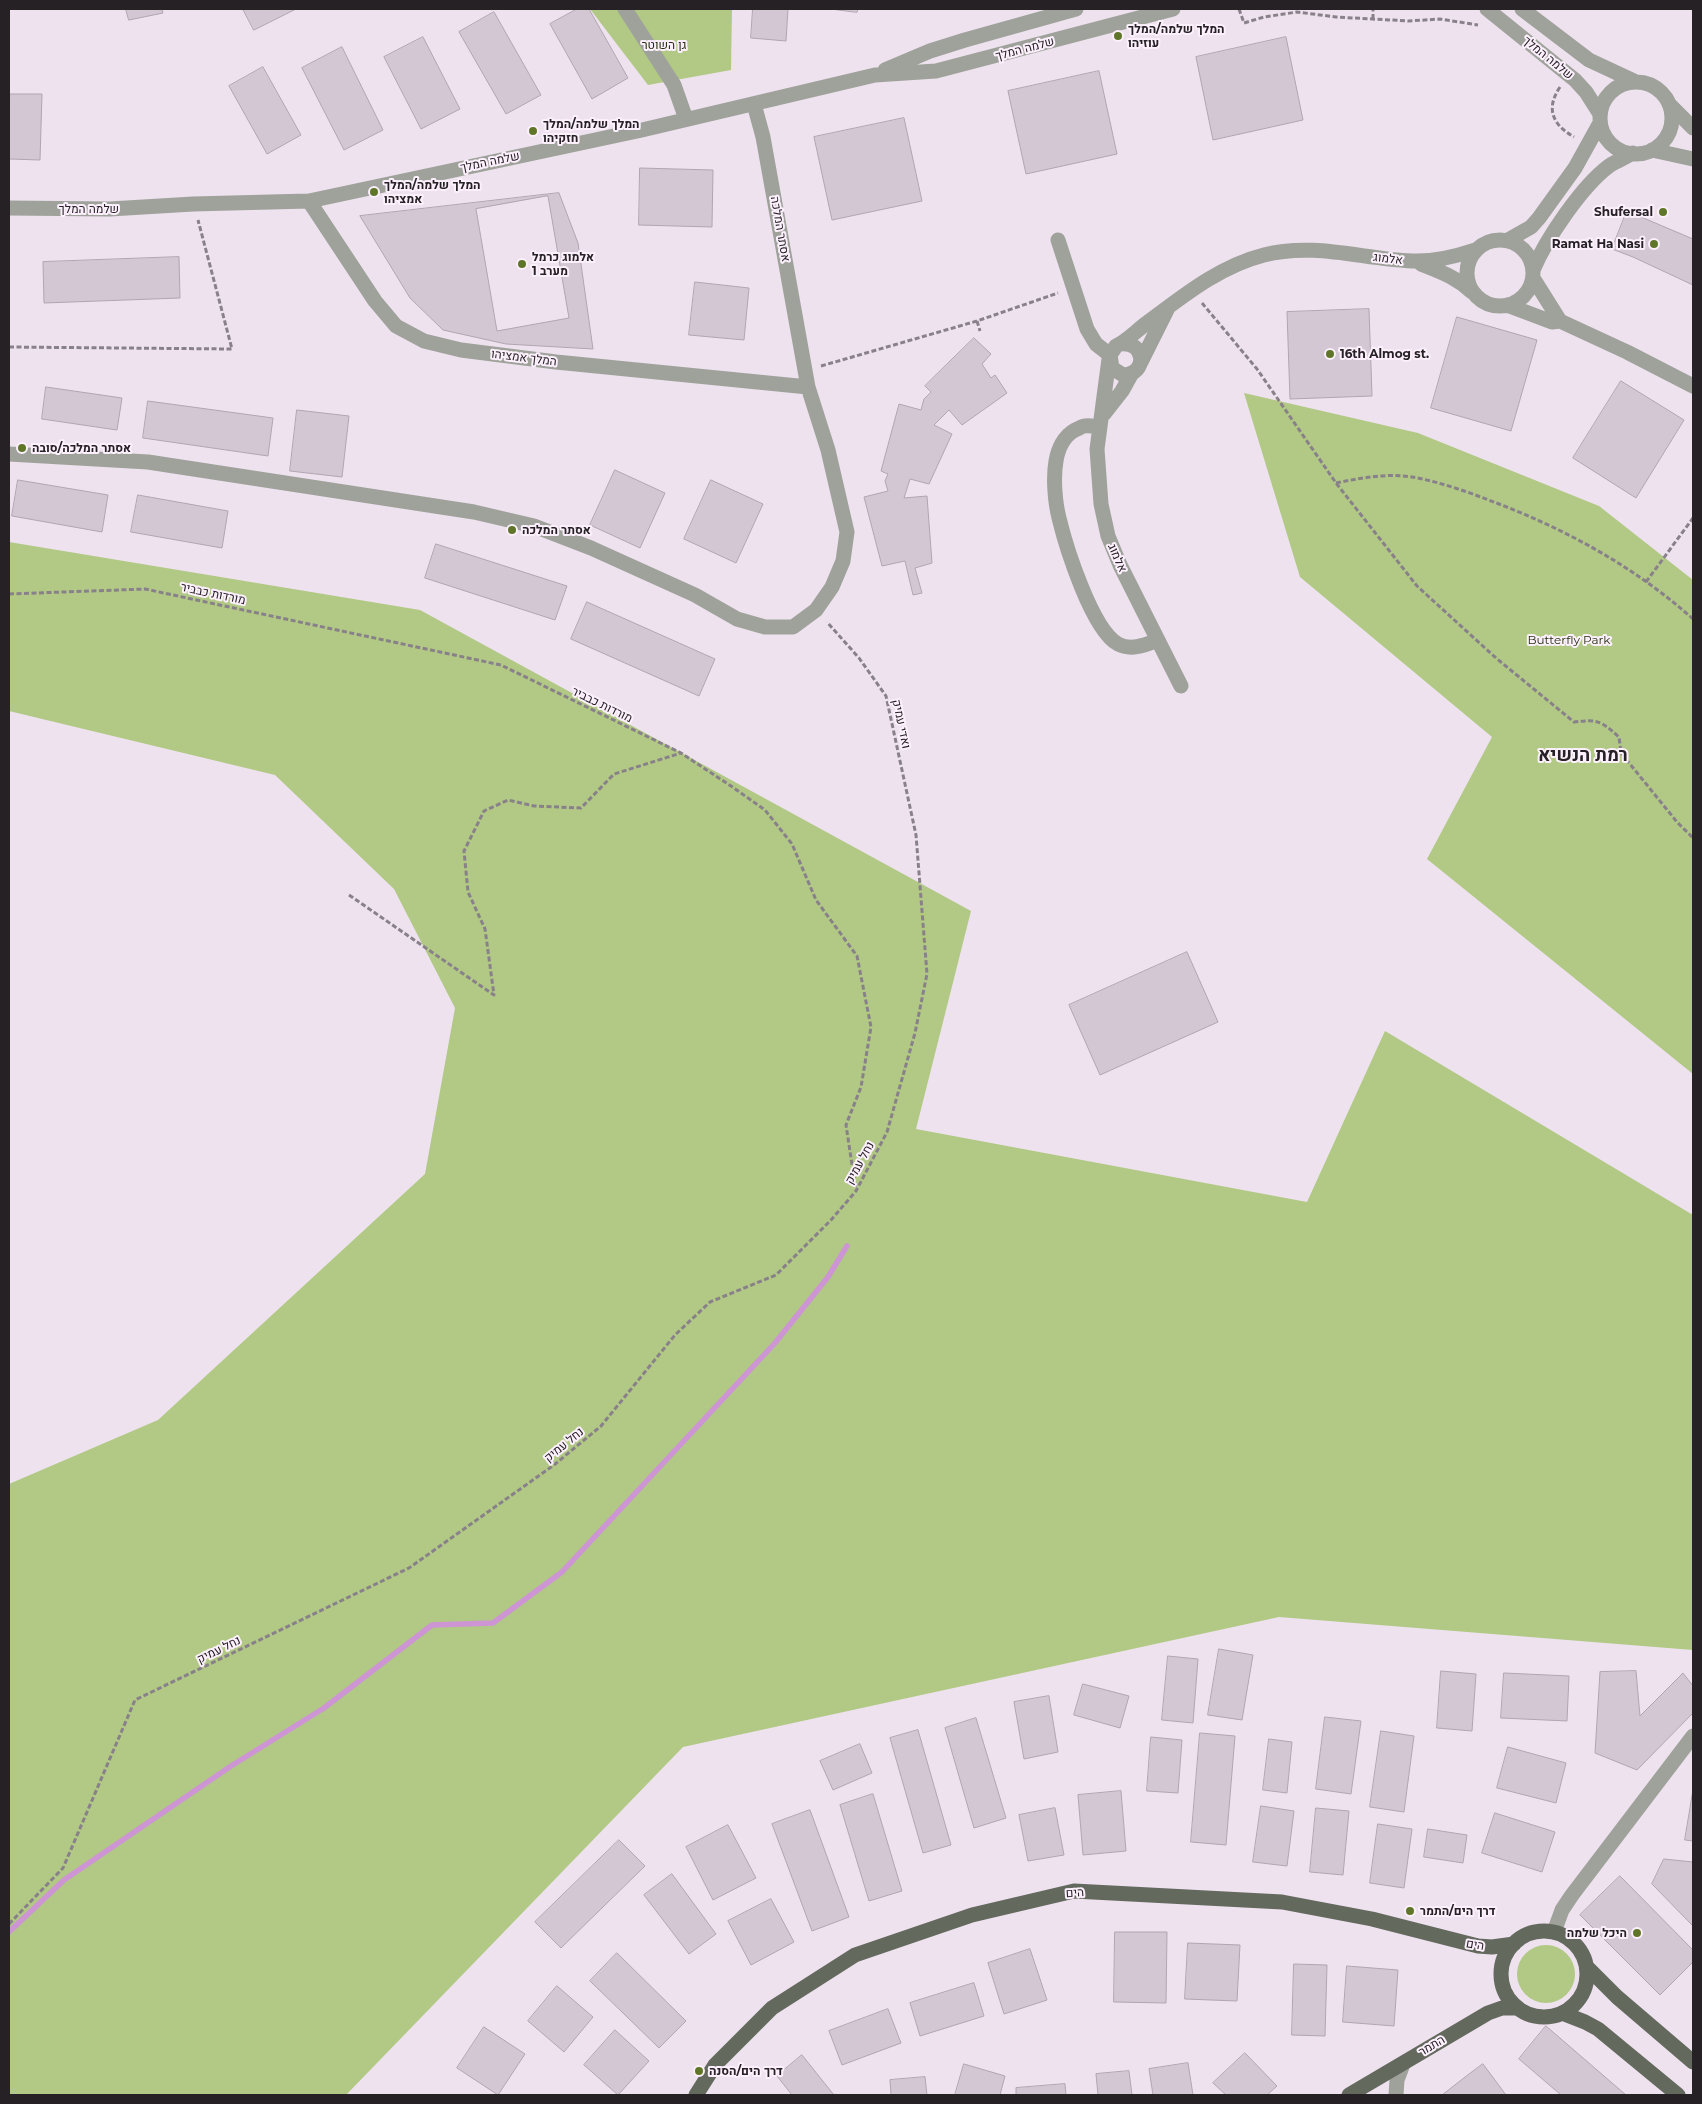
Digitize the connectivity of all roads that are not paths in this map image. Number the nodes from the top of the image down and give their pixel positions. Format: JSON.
{"nodes":[{"id":1,"x":625,"y":9,"type":"edge"},
{"id":2,"x":1076,"y":9,"type":"edge"},
{"id":3,"x":1173,"y":9,"type":"edge"},
{"id":4,"x":1487,"y":9,"type":"edge"},
{"id":5,"x":1522,"y":9,"type":"edge"},
{"id":6,"x":875,"y":75,"type":"junction"},
{"id":7,"x":1634,"y":81,"type":"junction"},
{"id":8,"x":754,"y":104,"type":"junction"},
{"id":9,"x":1669,"y":104,"type":"junction"},
{"id":10,"x":1600,"y":119,"type":"junction"},
{"id":11,"x":686,"y":120,"type":"junction"},
{"id":12,"x":1693,"y":128,"type":"edge"},
{"id":13,"x":1652,"y":150,"type":"junction"},
{"id":14,"x":1633,"y":154,"type":"junction"},
{"id":15,"x":1693,"y":159,"type":"edge"},
{"id":16,"x":309,"y":201,"type":"junction"},
{"id":17,"x":9,"y":208,"type":"edge"},
{"id":18,"x":1058,"y":240,"type":"dead end"},
{"id":19,"x":1508,"y":240,"type":"junction"},
{"id":20,"x":1475,"y":250,"type":"junction"},
{"id":21,"x":1412,"y":261,"type":"junction"},
{"id":22,"x":1533,"y":274,"type":"junction"},
{"id":23,"x":1472,"y":292,"type":"junction"},
{"id":24,"x":1507,"y":306,"type":"junction"},
{"id":25,"x":1169,"y":307,"type":"junction"},
{"id":26,"x":1560,"y":321,"type":"junction"},
{"id":27,"x":1113,"y":353,"type":"junction"},
{"id":28,"x":1136,"y":368,"type":"junction"},
{"id":29,"x":1693,"y":386,"type":"edge"},
{"id":30,"x":808,"y":387,"type":"junction"},
{"id":31,"x":1101,"y":423,"type":"junction"},
{"id":32,"x":9,"y":454,"type":"edge"},
{"id":33,"x":1158,"y":640,"type":"junction"},
{"id":34,"x":1181,"y":686,"type":"dead end"},
{"id":35,"x":1693,"y":1736,"type":"edge"},
{"id":36,"x":1554,"y":1932,"type":"junction"},
{"id":37,"x":1514,"y":1944,"type":"junction"},
{"id":38,"x":1587,"y":1967,"type":"junction"},
{"id":39,"x":1518,"y":2008,"type":"junction"},
{"id":40,"x":1562,"y":2013,"type":"junction"},
{"id":41,"x":1693,"y":2062,"type":"edge"},
{"id":42,"x":1403,"y":2064,"type":"junction"},
{"id":43,"x":696,"y":2095,"type":"edge"},
{"id":44,"x":1349,"y":2095,"type":"edge"},
{"id":45,"x":1396,"y":2095,"type":"edge"},
{"id":46,"x":1678,"y":2095,"type":"edge"}],
"edges":[{"from":1,"to":11,"type":"street"},
{"from":2,"to":6,"type":"street","name":"שלמה המלך"},
{"from":3,"to":6,"type":"street","name":"שלמה המלך"},
{"from":4,"to":10,"type":"street","name":"שלמה המלך"},
{"from":5,"to":7,"type":"street","name":"שלמה המלך"},
{"from":6,"to":8,"type":"street","name":"שלמה המלך"},
{"from":7,"to":9,"type":"street"},
{"from":7,"to":10,"type":"street"},
{"from":8,"to":11,"type":"street","name":"שלמה המלך"},
{"from":8,"to":30,"type":"street","name":"אסתר המלכה"},
{"from":9,"to":12,"type":"street"},
{"from":9,"to":13,"type":"street"},
{"from":10,"to":14,"type":"street"},
{"from":10,"to":19,"type":"street"},
{"from":11,"to":16,"type":"street","name":"שלמה המלך"},
{"from":13,"to":14,"type":"street"},
{"from":13,"to":15,"type":"street"},
{"from":14,"to":22,"type":"street"},
{"from":16,"to":17,"type":"street","name":"שלמה המלך"},
{"from":16,"to":30,"type":"street","name":"המלך אמציהו"},
{"from":18,"to":27,"type":"street"},
{"from":19,"to":20,"type":"street"},
{"from":19,"to":22,"type":"street"},
{"from":20,"to":21,"type":"street","name":"אלמוג"},
{"from":20,"to":23,"type":"street"},
{"from":21,"to":23,"type":"street","name":"אלמוג"},
{"from":21,"to":25,"type":"street","name":"אלמוג"},
{"from":22,"to":24,"type":"street"},
{"from":22,"to":26,"type":"street"},
{"from":23,"to":24,"type":"street"},
{"from":24,"to":26,"type":"street"},
{"from":25,"to":27,"type":"street","name":"אלמוג"},
{"from":25,"to":28,"type":"street","name":"אלמוג"},
{"from":26,"to":29,"type":"street"},
{"from":27,"to":28,"type":"street"},
{"from":27,"to":28,"type":"street"},
{"from":27,"to":31,"type":"street","name":"אלמוג"},
{"from":28,"to":31,"type":"street","name":"אלמוג"},
{"from":30,"to":32,"type":"street","name":"אסתר המלכה"},
{"from":31,"to":33,"type":"street","name":"אלמוג"},
{"from":31,"to":33,"type":"street"},
{"from":33,"to":34,"type":"street","name":"אלמוג"},
{"from":35,"to":36,"type":"street"},
{"from":36,"to":37,"type":"main road"},
{"from":36,"to":38,"type":"main road"},
{"from":37,"to":39,"type":"main road"},
{"from":37,"to":43,"type":"main road","name":"הים"},
{"from":38,"to":40,"type":"main road"},
{"from":38,"to":41,"type":"main road"},
{"from":39,"to":40,"type":"main road"},
{"from":39,"to":42,"type":"main road","name":"התמר"},
{"from":40,"to":46,"type":"main road"},
{"from":42,"to":44,"type":"main road","name":"התמר"},
{"from":42,"to":45,"type":"street"}]}
